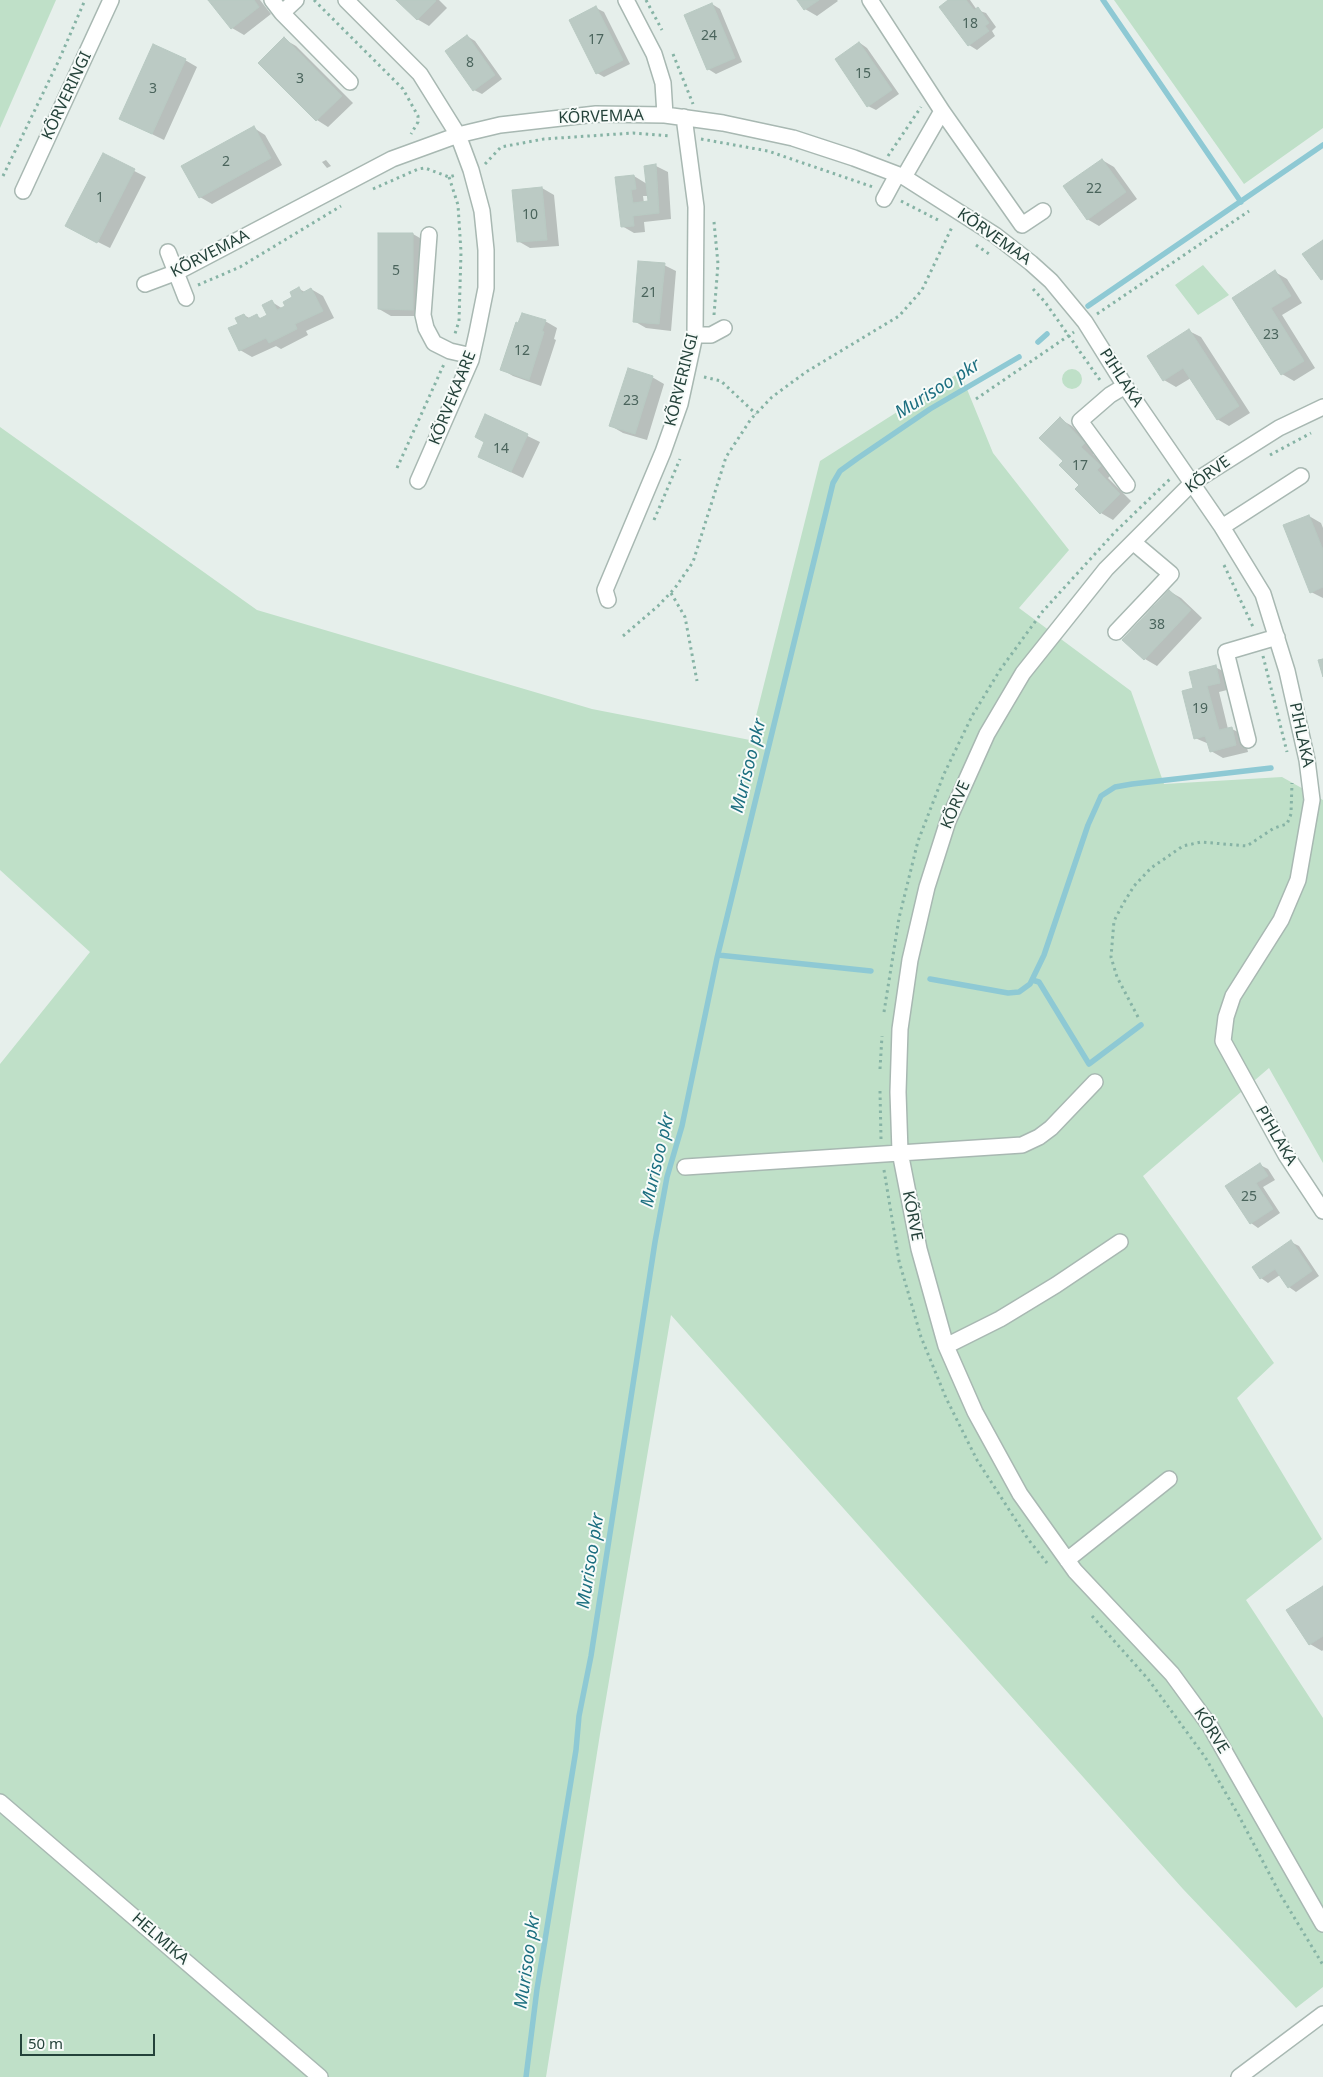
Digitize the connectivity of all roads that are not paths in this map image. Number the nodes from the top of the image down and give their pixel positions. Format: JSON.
{"nodes":[{"id":1,"x":112,"y":0,"type":"edge"},
{"id":2,"x":272,"y":0,"type":"edge"},
{"id":3,"x":296,"y":0,"type":"edge"},
{"id":4,"x":346,"y":0,"type":"edge"},
{"id":5,"x":626,"y":0,"type":"edge"},
{"id":6,"x":870,"y":0,"type":"edge"},
{"id":7,"x":282,"y":13,"type":"junction"},
{"id":8,"x":350,"y":82,"type":"dead end"},
{"id":9,"x":942,"y":111,"type":"junction"},
{"id":10,"x":665,"y":115,"type":"junction"},
{"id":11,"x":684,"y":117,"type":"junction"},
{"id":12,"x":458,"y":135,"type":"junction"},
{"id":13,"x":901,"y":176,"type":"junction"},
{"id":14,"x":23,"y":191,"type":"dead end"},
{"id":15,"x":885,"y":196,"type":"road end"},
{"id":16,"x":1043,"y":211,"type":"dead end"},
{"id":17,"x":429,"y":235,"type":"dead end"},
{"id":18,"x":168,"y":252,"type":"dead end"},
{"id":19,"x":177,"y":272,"type":"junction"},
{"id":20,"x":1051,"y":281,"type":"joint"},
{"id":21,"x":145,"y":284,"type":"dead end"},
{"id":22,"x":185,"y":294,"type":"road end"},
{"id":23,"x":724,"y":328,"type":"dead end"},
{"id":24,"x":695,"y":335,"type":"junction"},
{"id":25,"x":472,"y":356,"type":"junction"},
{"id":26,"x":1125,"y":386,"type":"junction"},
{"id":27,"x":1323,"y":407,"type":"edge"},
{"id":28,"x":1301,"y":476,"type":"dead end"},
{"id":29,"x":418,"y":481,"type":"dead end"},
{"id":30,"x":1192,"y":483,"type":"junction"},
{"id":31,"x":1127,"y":485,"type":"dead end"},
{"id":32,"x":1222,"y":527,"type":"junction"},
{"id":33,"x":1133,"y":542,"type":"junction"},
{"id":34,"x":608,"y":600,"type":"dead end"},
{"id":35,"x":1116,"y":632,"type":"dead end"},
{"id":36,"x":1276,"y":637,"type":"junction"},
{"id":37,"x":1248,"y":740,"type":"dead end"},
{"id":38,"x":1095,"y":1082,"type":"dead end"},
{"id":39,"x":900,"y":1152,"type":"junction"},
{"id":40,"x":685,"y":1167,"type":"dead end"},
{"id":41,"x":1323,"y":1212,"type":"edge"},
{"id":42,"x":1120,"y":1242,"type":"dead end"},
{"id":43,"x":946,"y":1346,"type":"junction"},
{"id":44,"x":1169,"y":1479,"type":"dead end"},
{"id":45,"x":1067,"y":1560,"type":"junction"},
{"id":46,"x":0,"y":1802,"type":"edge"},
{"id":47,"x":1323,"y":1924,"type":"edge"},
{"id":48,"x":1323,"y":2014,"type":"edge"},
{"id":49,"x":320,"y":2077,"type":"edge"},
{"id":50,"x":1239,"y":2077,"type":"edge"}],
"edges":[{"from":1,"to":14,"type":"street","name":"KÕRVERINGI"},
{"from":2,"to":7,"type":"street"},
{"from":3,"to":7,"type":"street"},
{"from":4,"to":12,"type":"street","name":"KÕRVEKAARE"},
{"from":5,"to":10,"type":"street"},
{"from":6,"to":9,"type":"street"},
{"from":7,"to":8,"type":"street"},
{"from":9,"to":13,"type":"street"},
{"from":9,"to":16,"type":"street"},
{"from":10,"to":11,"type":"street","name":"KÕRVEMAA"},
{"from":10,"to":12,"type":"street","name":"KÕRVEMAA"},
{"from":11,"to":13,"type":"street","name":"KÕRVEMAA"},
{"from":11,"to":24,"type":"street","name":"KÕRVERINGI"},
{"from":12,"to":19,"type":"street","name":"KÕRVEMAA"},
{"from":12,"to":25,"type":"street","name":"KÕRVEKAARE"},
{"from":13,"to":15,"type":"street"},
{"from":13,"to":20,"type":"street","name":"KÕRVEMAA"},
{"from":17,"to":25,"type":"street"},
{"from":18,"to":19,"type":"street"},
{"from":19,"to":21,"type":"street","name":"KÕRVEMAA"},
{"from":19,"to":22,"type":"street"},
{"from":20,"to":26,"type":"street","name":"PIHLAKA"},
{"from":23,"to":24,"type":"street"},
{"from":24,"to":34,"type":"street","name":"KÕRVERINGI"},
{"from":25,"to":29,"type":"street","name":"KÕRVEKAARE"},
{"from":26,"to":30,"type":"street","name":"PIHLAKA"},
{"from":26,"to":31,"type":"street"},
{"from":27,"to":30,"type":"street","name":"KÕRVE"},
{"from":28,"to":32,"type":"street"},
{"from":30,"to":32,"type":"street","name":"PIHLAKA"},
{"from":30,"to":33,"type":"street","name":"KÕRVE"},
{"from":32,"to":36,"type":"street","name":"PIHLAKA"},
{"from":33,"to":35,"type":"street"},
{"from":33,"to":39,"type":"street","name":"KÕRVE"},
{"from":36,"to":37,"type":"street"},
{"from":36,"to":41,"type":"street","name":"PIHLAKA"},
{"from":38,"to":39,"type":"street"},
{"from":39,"to":40,"type":"street"},
{"from":39,"to":43,"type":"street","name":"KÕRVE"},
{"from":42,"to":43,"type":"street"},
{"from":43,"to":45,"type":"street","name":"KÕRVE"},
{"from":44,"to":45,"type":"street"},
{"from":45,"to":47,"type":"street","name":"KÕRVE"},
{"from":46,"to":49,"type":"street","name":"HELMIKA"},
{"from":48,"to":50,"type":"street"}]}
